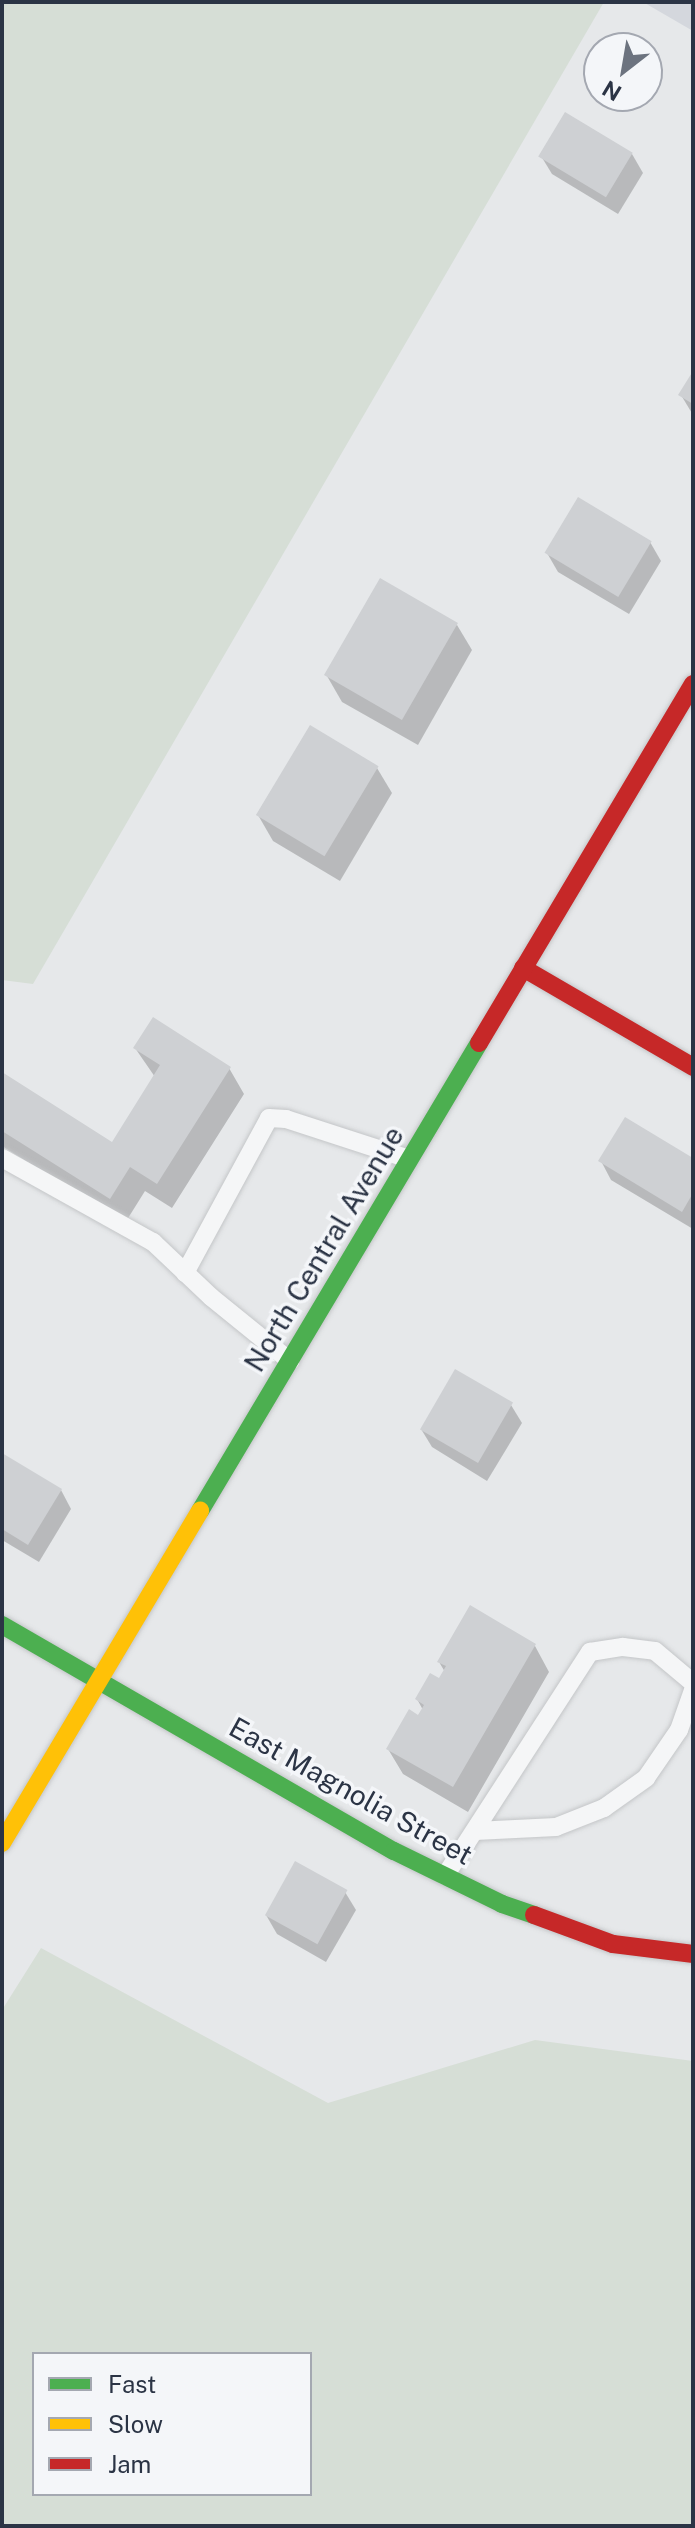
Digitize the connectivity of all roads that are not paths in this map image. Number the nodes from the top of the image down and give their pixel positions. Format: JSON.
{"nodes":[{"id":1,"x":693,"y":684,"type":"edge"},
{"id":2,"x":523,"y":968,"type":"junction"},
{"id":3,"x":693,"y":1067,"type":"edge"},
{"id":4,"x":2,"y":1158,"type":"edge"},
{"id":5,"x":410,"y":1159,"type":"junction"},
{"id":6,"x":185,"y":1273,"type":"junction"},
{"id":7,"x":290,"y":1361,"type":"junction"},
{"id":8,"x":2,"y":1625,"type":"edge"},
{"id":9,"x":99,"y":1683,"type":"junction"},
{"id":10,"x":693,"y":1683,"type":"edge"},
{"id":11,"x":693,"y":1690,"type":"edge"},
{"id":12,"x":475,"y":1831,"type":"junction"},
{"id":13,"x":2,"y":1843,"type":"edge"},
{"id":14,"x":445,"y":1876,"type":"junction"},
{"id":15,"x":693,"y":1954,"type":"edge"}],
"edges":[{"from":1,"to":2,"type":"main road","name":"North Central Avenue"},
{"from":2,"to":3,"type":"main road"},
{"from":2,"to":5,"type":"main road","name":"North Central Avenue"},
{"from":4,"to":6,"type":"lane"},
{"from":5,"to":6,"type":"lane"},
{"from":5,"to":7,"type":"main road","name":"North Central Avenue"},
{"from":6,"to":7,"type":"lane"},
{"from":7,"to":9,"type":"main road","name":"North Central Avenue"},
{"from":8,"to":9,"type":"main road","name":"East Magnolia Street"},
{"from":9,"to":13,"type":"main road","name":"North Central Avenue"},
{"from":9,"to":14,"type":"main road","name":"East Magnolia Street"},
{"from":10,"to":12,"type":"lane"},
{"from":11,"to":12,"type":"lane"},
{"from":12,"to":14,"type":"lane"},
{"from":14,"to":15,"type":"main road","name":"East Magnolia Street"}]}
